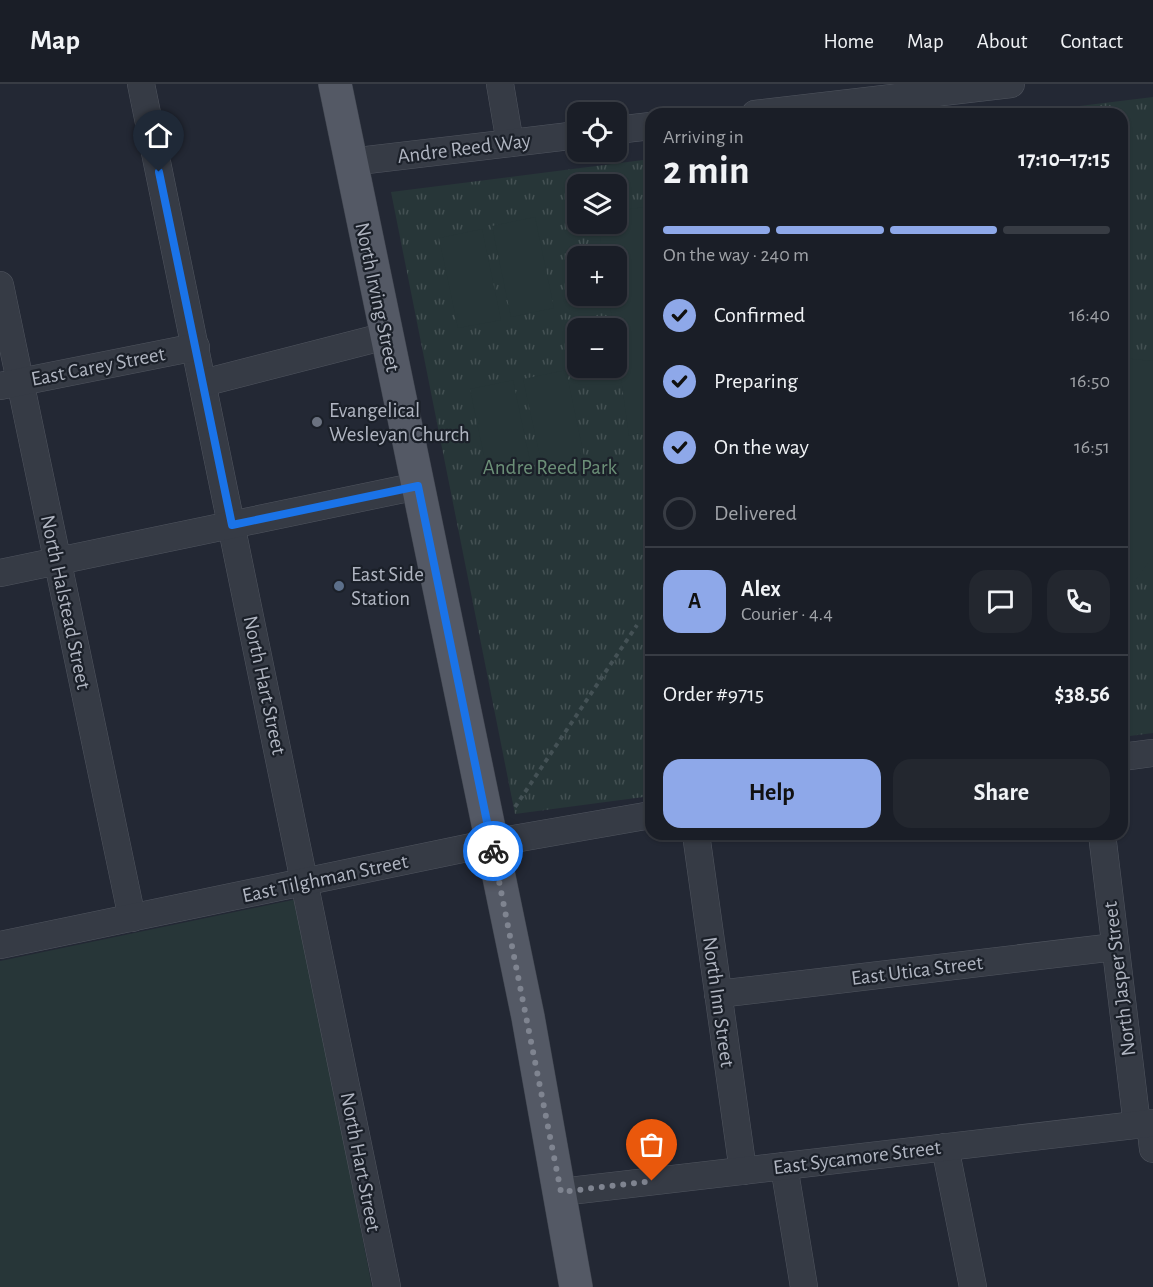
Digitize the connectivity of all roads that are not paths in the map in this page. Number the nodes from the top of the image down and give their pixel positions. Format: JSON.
{"nodes":[{"id":1,"x":141,"y":84,"type":"edge"},
{"id":2,"x":335,"y":84,"type":"edge"},
{"id":3,"x":500,"y":84,"type":"edge"},
{"id":4,"x":1011,"y":84,"type":"edge"},
{"id":5,"x":806,"y":108,"type":"edge"},
{"id":6,"x":645,"y":127,"type":"edge"},
{"id":7,"x":627,"y":129,"type":"edge"},
{"id":8,"x":567,"y":136,"type":"edge"},
{"id":9,"x":510,"y":143,"type":"junction"},
{"id":10,"x":350,"y":162,"type":"junction"},
{"id":11,"x":0,"y":285,"type":"edge"},
{"id":12,"x":386,"y":336,"type":"junction"},
{"id":13,"x":196,"y":347,"type":"junction"},
{"id":14,"x":203,"y":383,"type":"junction"},
{"id":15,"x":10,"y":384,"type":"edge"},
{"id":16,"x":418,"y":486,"type":"junction"},
{"id":17,"x":232,"y":525,"type":"junction"},
{"id":18,"x":58,"y":561,"type":"junction"},
{"id":19,"x":0,"y":573,"type":"edge"},
{"id":20,"x":1153,"y":753,"type":"edge"},
{"id":21,"x":1128,"y":756,"type":"edge"},
{"id":22,"x":645,"y":816,"type":"edge"},
{"id":23,"x":697,"y":840,"type":"edge"},
{"id":24,"x":1103,"y":840,"type":"edge"},
{"id":25,"x":491,"y":843,"type":"junction"},
{"id":26,"x":305,"y":882,"type":"junction"},
{"id":27,"x":132,"y":918,"type":"junction"},
{"id":28,"x":0,"y":945,"type":"edge"},
{"id":29,"x":1115,"y":947,"type":"junction"},
{"id":30,"x":718,"y":994,"type":"junction"},
{"id":31,"x":1146,"y":1123,"type":"edge"},
{"id":32,"x":945,"y":1147,"type":"junction"},
{"id":33,"x":1153,"y":1149,"type":"edge"},
{"id":34,"x":784,"y":1166,"type":"junction"},
{"id":35,"x":743,"y":1171,"type":"junction"},
{"id":36,"x":561,"y":1192,"type":"junction"},
{"id":37,"x":387,"y":1287,"type":"edge"},
{"id":38,"x":576,"y":1287,"type":"edge"},
{"id":39,"x":804,"y":1287,"type":"edge"},
{"id":40,"x":973,"y":1287,"type":"edge"}],
"edges":[{"from":1,"to":13,"type":"street","name":"North Hart Street"},
{"from":2,"to":10,"type":"main road","name":"North Irving Street"},
{"from":3,"to":9,"type":"street"},
{"from":4,"to":5,"type":"street"},
{"from":6,"to":7,"type":"street"},
{"from":8,"to":9,"type":"street","name":"Andre Reed Way"},
{"from":9,"to":10,"type":"street","name":"Andre Reed Way"},
{"from":10,"to":12,"type":"main road","name":"North Irving Street"},
{"from":11,"to":15,"type":"street","name":"North Halstead Street"},
{"from":12,"to":14,"type":"street"},
{"from":12,"to":16,"type":"main road","name":"North Irving Street"},
{"from":13,"to":14,"type":"street","name":"North Hart Street"},
{"from":13,"to":15,"type":"street","name":"East Carey Street"},
{"from":14,"to":17,"type":"street","name":"North Hart Street"},
{"from":15,"to":18,"type":"street","name":"North Halstead Street"},
{"from":16,"to":17,"type":"street"},
{"from":16,"to":25,"type":"main road","name":"North Irving Street"},
{"from":17,"to":18,"type":"street"},
{"from":17,"to":26,"type":"street","name":"North Hart Street"},
{"from":18,"to":19,"type":"street"},
{"from":18,"to":27,"type":"street","name":"North Halstead Street"},
{"from":20,"to":21,"type":"street"},
{"from":22,"to":25,"type":"street","name":"East Tilghman Street"},
{"from":23,"to":30,"type":"street","name":"North Inn Street"},
{"from":24,"to":29,"type":"street","name":"North Jasper Street"},
{"from":25,"to":26,"type":"street","name":"East Tilghman Street"},
{"from":25,"to":36,"type":"main road","name":"North Irving Street"},
{"from":26,"to":27,"type":"street","name":"East Tilghman Street"},
{"from":26,"to":37,"type":"street","name":"North Hart Street"},
{"from":27,"to":28,"type":"street","name":"East Tilghman Street"},
{"from":29,"to":30,"type":"street","name":"East Utica Street"},
{"from":29,"to":31,"type":"street","name":"North Jasper Street"},
{"from":30,"to":35,"type":"street","name":"North Inn Street"},
{"from":31,"to":32,"type":"street","name":"East Sycamore Street"},
{"from":31,"to":33,"type":"street","name":"North Jasper Street"},
{"from":32,"to":34,"type":"street","name":"East Sycamore Street"},
{"from":32,"to":40,"type":"street"},
{"from":34,"to":35,"type":"street","name":"East Sycamore Street"},
{"from":34,"to":39,"type":"street"},
{"from":35,"to":36,"type":"street","name":"East Sycamore Street"},
{"from":36,"to":38,"type":"main road","name":"North Irving Street"}]}
